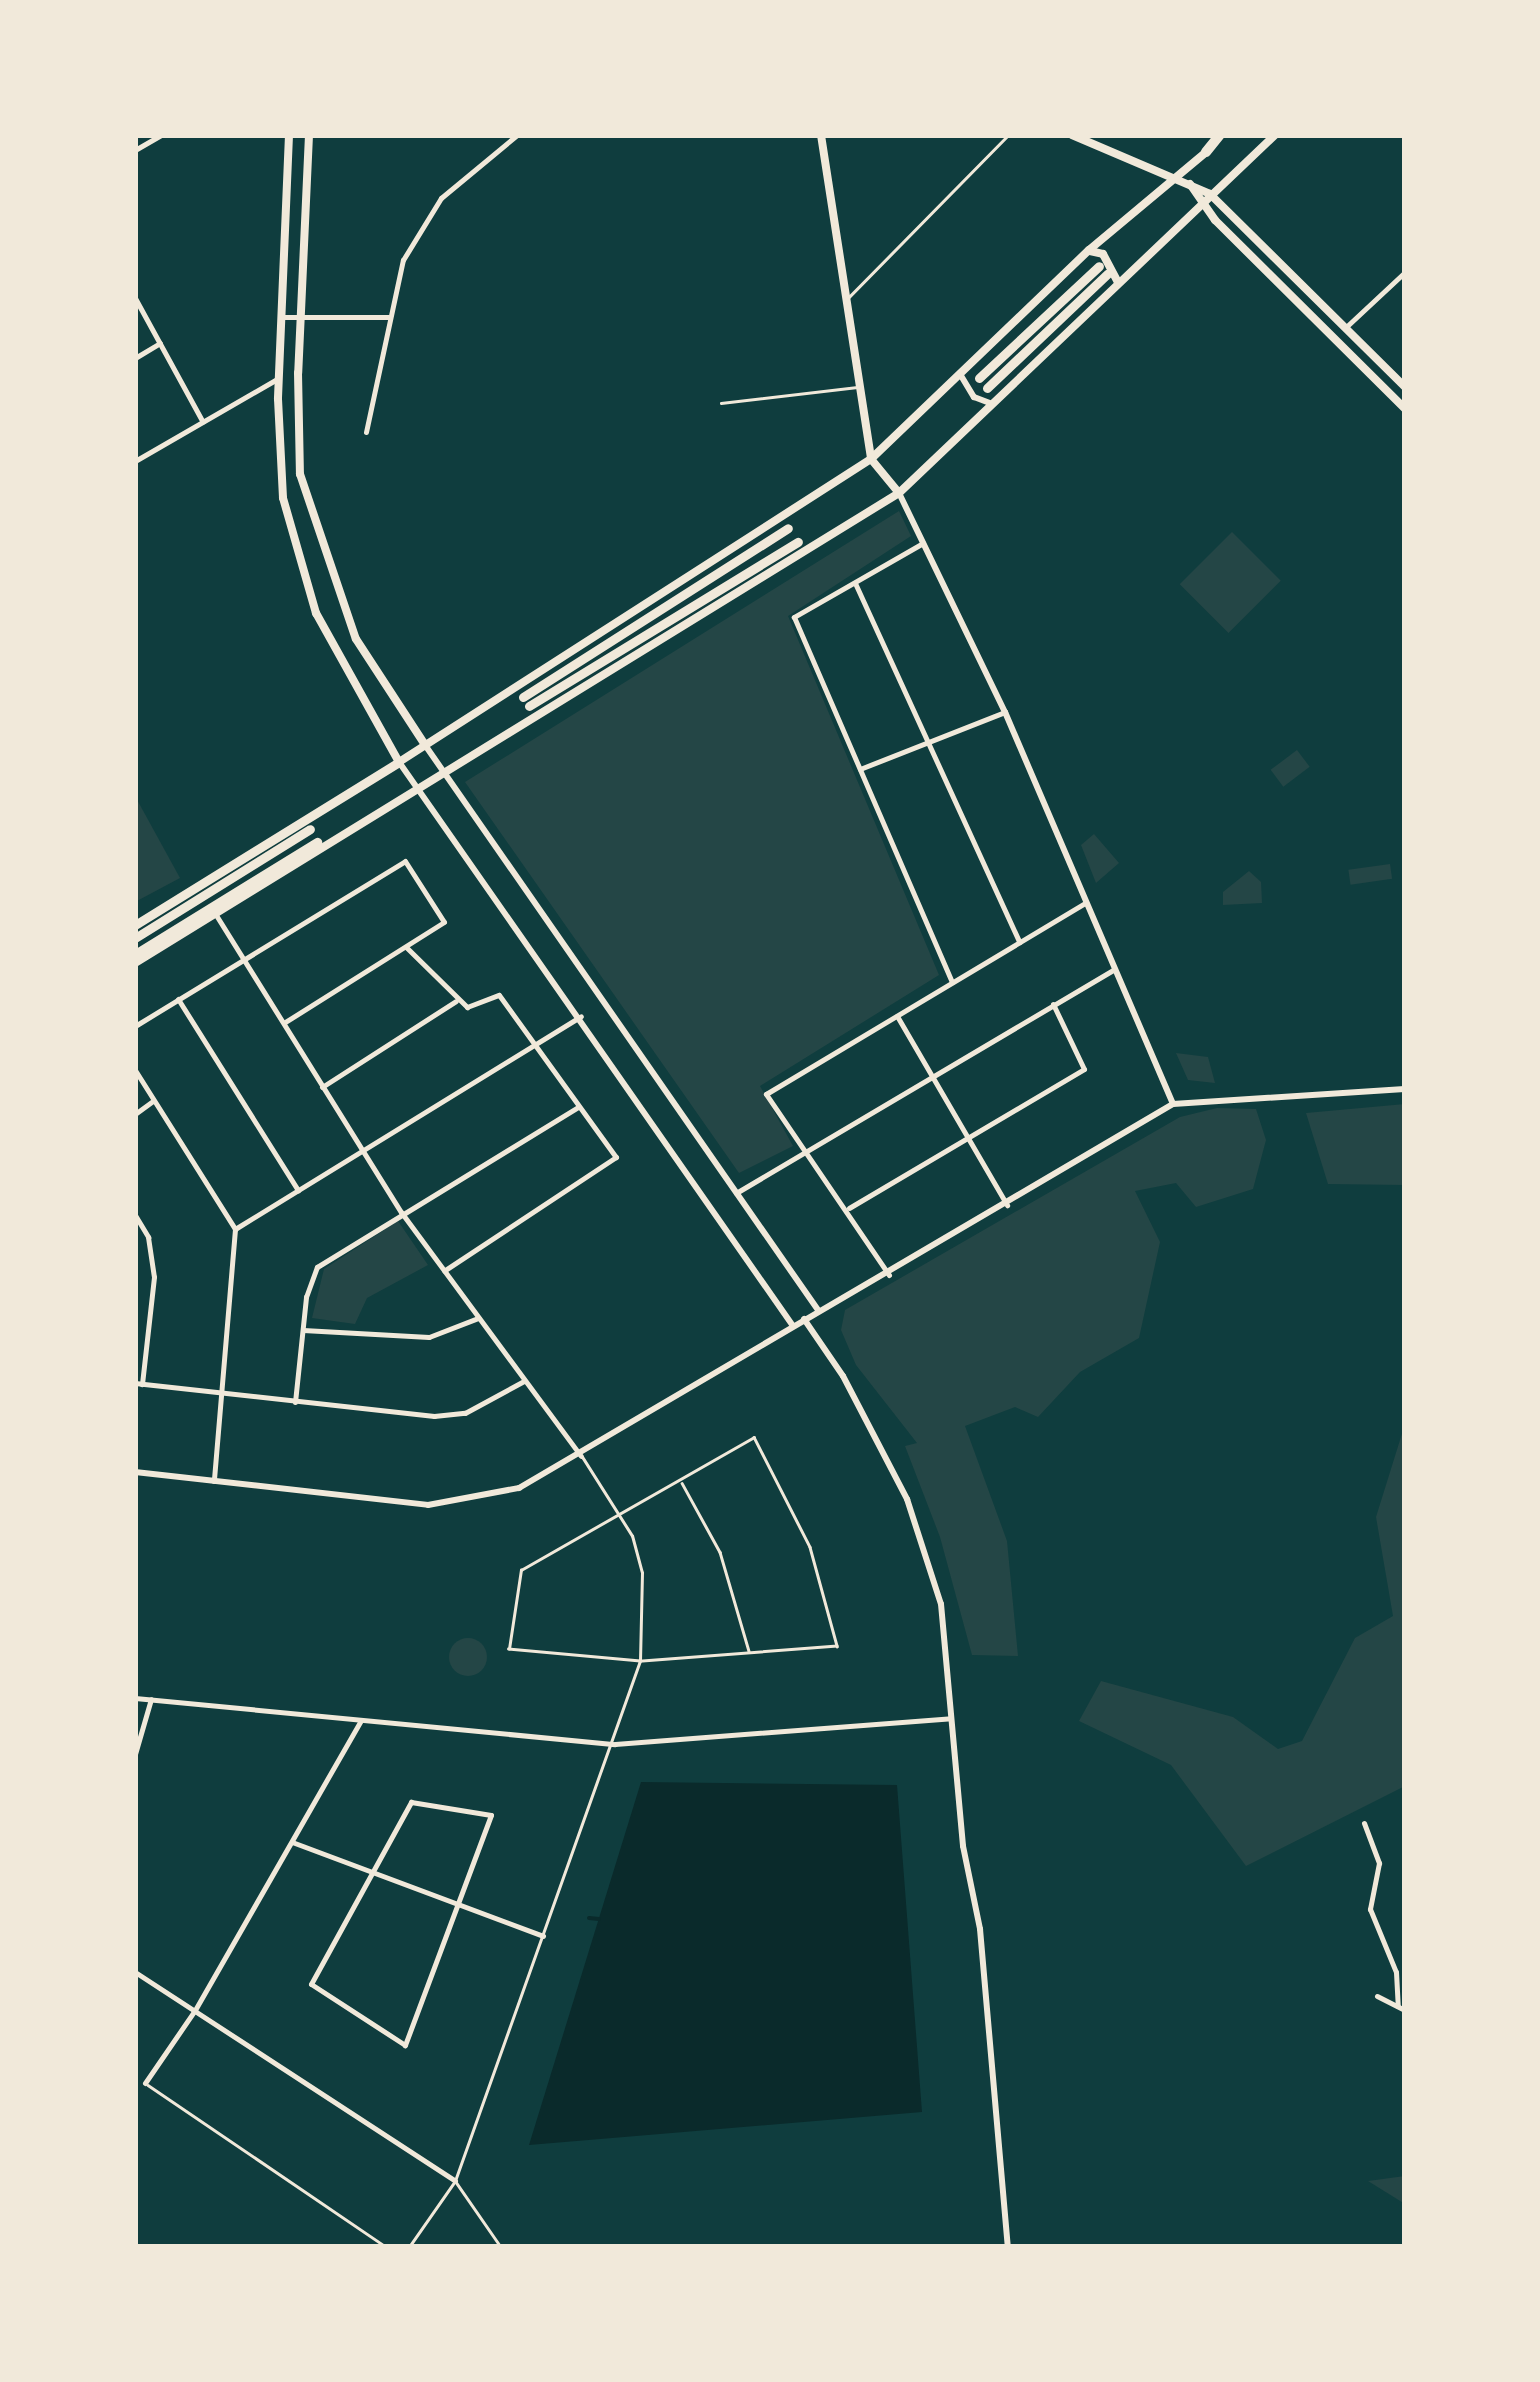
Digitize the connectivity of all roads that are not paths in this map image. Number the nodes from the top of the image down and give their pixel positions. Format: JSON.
{"nodes":[{"id":1,"x":161,"y":135,"type":"edge"},
{"id":2,"x":289,"y":135,"type":"edge"},
{"id":3,"x":309,"y":135,"type":"edge"},
{"id":4,"x":517,"y":135,"type":"edge"},
{"id":5,"x":822,"y":135,"type":"edge"},
{"id":6,"x":1008,"y":135,"type":"edge"},
{"id":7,"x":1072,"y":135,"type":"edge"},
{"id":8,"x":1220,"y":135,"type":"edge"},
{"id":9,"x":1275,"y":135,"type":"edge"},
{"id":10,"x":135,"y":150,"type":"edge"},
{"id":11,"x":1206,"y":152,"type":"joint"},
{"id":12,"x":1174,"y":180,"type":"junction"},
{"id":13,"x":1190,"y":184,"type":"junction"},
{"id":14,"x":1210,"y":194,"type":"junction"},
{"id":15,"x":1200,"y":203,"type":"junction"},
{"id":16,"x":1089,"y":250,"type":"junction"},
{"id":17,"x":1099,"y":266,"type":"dead end"},
{"id":18,"x":1405,"y":272,"type":"edge"},
{"id":19,"x":1107,"y":274,"type":"dead end"},
{"id":20,"x":1118,"y":282,"type":"junction"},
{"id":21,"x":135,"y":298,"type":"edge"},
{"id":22,"x":845,"y":301,"type":"junction"},
{"id":23,"x":281,"y":317,"type":"junction"},
{"id":24,"x":388,"y":317,"type":"junction"},
{"id":25,"x":302,"y":318,"type":"junction"},
{"id":26,"x":1346,"y":328,"type":"junction"},
{"id":27,"x":160,"y":343,"type":"junction"},
{"id":28,"x":135,"y":358,"type":"edge"},
{"id":29,"x":960,"y":372,"type":"junction"},
{"id":30,"x":279,"y":378,"type":"junction"},
{"id":31,"x":980,"y":378,"type":"dead end"},
{"id":32,"x":858,"y":387,"type":"junction"},
{"id":33,"x":1405,"y":387,"type":"edge"},
{"id":34,"x":987,"y":388,"type":"dead end"},
{"id":35,"x":721,"y":404,"type":"dead end"},
{"id":36,"x":992,"y":404,"type":"junction"},
{"id":37,"x":1405,"y":409,"type":"edge"},
{"id":38,"x":204,"y":422,"type":"junction"},
{"id":39,"x":366,"y":432,"type":"dead end"},
{"id":40,"x":871,"y":459,"type":"junction"},
{"id":41,"x":135,"y":461,"type":"edge"},
{"id":42,"x":898,"y":493,"type":"junction"},
{"id":43,"x":788,"y":528,"type":"dead end"},
{"id":44,"x":798,"y":542,"type":"dead end"},
{"id":45,"x":925,"y":542,"type":"junction"},
{"id":46,"x":856,"y":583,"type":"junction"},
{"id":47,"x":1004,"y":712,"type":"junction"},
{"id":48,"x":424,"y":745,"type":"junction"},
{"id":49,"x":930,"y":746,"type":"junction"},
{"id":50,"x":399,"y":762,"type":"junction"},
{"id":51,"x":860,"y":770,"type":"junction"},
{"id":52,"x":444,"y":777,"type":"junction"},
{"id":53,"x":420,"y":792,"type":"junction"},
{"id":54,"x":310,"y":829,"type":"dead end"},
{"id":55,"x":317,"y":842,"type":"dead end"},
{"id":56,"x":1085,"y":902,"type":"junction"},
{"id":57,"x":216,"y":915,"type":"junction"},
{"id":58,"x":135,"y":926,"type":"edge"},
{"id":59,"x":135,"y":938,"type":"edge"},
{"id":60,"x":1018,"y":942,"type":"junction"},
{"id":61,"x":406,"y":947,"type":"junction"},
{"id":62,"x":135,"y":954,"type":"edge"},
{"id":63,"x":243,"y":956,"type":"junction"},
{"id":64,"x":135,"y":963,"type":"edge"},
{"id":65,"x":1116,"y":968,"type":"junction"},
{"id":66,"x":952,"y":982,"type":"junction"},
{"id":67,"x":178,"y":999,"type":"junction"},
{"id":68,"x":456,"y":1001,"type":"junction"},
{"id":69,"x":1053,"y":1004,"type":"junction"},
{"id":70,"x":581,"y":1016,"type":"junction"},
{"id":71,"x":897,"y":1016,"type":"junction"},
{"id":72,"x":285,"y":1022,"type":"junction"},
{"id":73,"x":135,"y":1026,"type":"edge"},
{"id":74,"x":538,"y":1045,"type":"junction"},
{"id":75,"x":135,"y":1070,"type":"edge"},
{"id":76,"x":932,"y":1076,"type":"junction"},
{"id":77,"x":322,"y":1087,"type":"junction"},
{"id":78,"x":1405,"y":1089,"type":"edge"},
{"id":79,"x":154,"y":1102,"type":"junction"},
{"id":80,"x":1173,"y":1104,"type":"junction"},
{"id":81,"x":578,"y":1108,"type":"junction"},
{"id":82,"x":135,"y":1114,"type":"edge"},
{"id":83,"x":968,"y":1136,"type":"junction"},
{"id":84,"x":806,"y":1150,"type":"junction"},
{"id":85,"x":363,"y":1154,"type":"junction"},
{"id":86,"x":298,"y":1190,"type":"junction"},
{"id":87,"x":736,"y":1193,"type":"junction"},
{"id":88,"x":1007,"y":1205,"type":"junction"},
{"id":89,"x":850,"y":1208,"type":"junction"},
{"id":90,"x":401,"y":1212,"type":"junction"},
{"id":91,"x":135,"y":1216,"type":"edge"},
{"id":92,"x":235,"y":1229,"type":"junction"},
{"id":93,"x":444,"y":1270,"type":"junction"},
{"id":94,"x":890,"y":1276,"type":"junction"},
{"id":95,"x":818,"y":1310,"type":"junction"},
{"id":96,"x":478,"y":1318,"type":"junction"},
{"id":97,"x":804,"y":1319,"type":"junction"},
{"id":98,"x":793,"y":1326,"type":"junction"},
{"id":99,"x":304,"y":1330,"type":"junction"},
{"id":100,"x":524,"y":1381,"type":"junction"},
{"id":101,"x":138,"y":1384,"type":"edge"},
{"id":102,"x":218,"y":1392,"type":"junction"},
{"id":103,"x":295,"y":1402,"type":"junction"},
{"id":104,"x":581,"y":1456,"type":"junction"},
{"id":105,"x":135,"y":1472,"type":"edge"},
{"id":106,"x":214,"y":1481,"type":"junction"},
{"id":107,"x":681,"y":1482,"type":"junction"},
{"id":108,"x":621,"y":1513,"type":"junction"},
{"id":109,"x":750,"y":1653,"type":"junction"},
{"id":110,"x":640,"y":1661,"type":"junction"},
{"id":111,"x":135,"y":1698,"type":"edge"},
{"id":112,"x":151,"y":1699,"type":"junction"},
{"id":113,"x":951,"y":1718,"type":"junction"},
{"id":114,"x":361,"y":1720,"type":"junction"},
{"id":115,"x":615,"y":1744,"type":"junction"},
{"id":116,"x":135,"y":1754,"type":"edge"},
{"id":117,"x":1364,"y":1823,"type":"dead end"},
{"id":118,"x":292,"y":1842,"type":"junction"},
{"id":119,"x":372,"y":1872,"type":"junction"},
{"id":120,"x":457,"y":1905,"type":"junction"},
{"id":121,"x":543,"y":1936,"type":"junction"},
{"id":122,"x":135,"y":1972,"type":"edge"},
{"id":123,"x":1377,"y":1996,"type":"dead end"},
{"id":124,"x":1398,"y":2006,"type":"junction"},
{"id":125,"x":195,"y":2010,"type":"junction"},
{"id":126,"x":1405,"y":2010,"type":"edge"},
{"id":127,"x":146,"y":2083,"type":"joint"},
{"id":128,"x":455,"y":2181,"type":"junction"},
{"id":129,"x":386,"y":2247,"type":"edge"},
{"id":130,"x":410,"y":2247,"type":"edge"},
{"id":131,"x":501,"y":2247,"type":"edge"},
{"id":132,"x":1008,"y":2247,"type":"edge"}],
"edges":[{"from":1,"to":10,"type":"street"},
{"from":2,"to":23,"type":"main road"},
{"from":3,"to":25,"type":"main road"},
{"from":4,"to":24,"type":"street"},
{"from":5,"to":22,"type":"main road"},
{"from":6,"to":22,"type":"lane"},
{"from":7,"to":12,"type":"main road"},
{"from":8,"to":11,"type":"highway"},
{"from":9,"to":14,"type":"main road"},
{"from":11,"to":12,"type":"main road"},
{"from":12,"to":13,"type":"main road"},
{"from":12,"to":16,"type":"main road"},
{"from":13,"to":14,"type":"main road"},
{"from":13,"to":15,"type":"main road"},
{"from":14,"to":15,"type":"main road"},
{"from":14,"to":26,"type":"main road"},
{"from":15,"to":20,"type":"main road"},
{"from":15,"to":37,"type":"main road"},
{"from":16,"to":20,"type":"main road"},
{"from":16,"to":29,"type":"main road"},
{"from":17,"to":31,"type":"main road"},
{"from":18,"to":26,"type":"street"},
{"from":19,"to":34,"type":"main road"},
{"from":20,"to":36,"type":"main road"},
{"from":21,"to":27,"type":"street"},
{"from":22,"to":32,"type":"main road"},
{"from":23,"to":25,"type":"street"},
{"from":23,"to":30,"type":"main road"},
{"from":24,"to":25,"type":"street"},
{"from":24,"to":39,"type":"street"},
{"from":25,"to":48,"type":"main road"},
{"from":26,"to":33,"type":"main road"},
{"from":27,"to":28,"type":"street"},
{"from":27,"to":38,"type":"street"},
{"from":29,"to":36,"type":"street"},
{"from":29,"to":40,"type":"main road"},
{"from":30,"to":38,"type":"street"},
{"from":30,"to":50,"type":"main road"},
{"from":32,"to":35,"type":"lane"},
{"from":32,"to":40,"type":"main road"},
{"from":36,"to":42,"type":"main road"},
{"from":38,"to":41,"type":"street"},
{"from":40,"to":42,"type":"main road"},
{"from":40,"to":48,"type":"main road"},
{"from":42,"to":45,"type":"street"},
{"from":42,"to":52,"type":"main road"},
{"from":43,"to":44,"type":"main road"},
{"from":45,"to":46,"type":"street"},
{"from":45,"to":47,"type":"street"},
{"from":46,"to":49,"type":"street"},
{"from":46,"to":51,"type":"street"},
{"from":47,"to":49,"type":"street"},
{"from":47,"to":56,"type":"street"},
{"from":48,"to":50,"type":"main road"},
{"from":48,"to":52,"type":"street"},
{"from":49,"to":51,"type":"street"},
{"from":49,"to":60,"type":"street"},
{"from":50,"to":53,"type":"street"},
{"from":50,"to":58,"type":"main road"},
{"from":51,"to":66,"type":"street"},
{"from":52,"to":53,"type":"main road"},
{"from":52,"to":87,"type":"street"},
{"from":53,"to":57,"type":"main road"},
{"from":53,"to":70,"type":"street"},
{"from":54,"to":59,"type":"main road"},
{"from":55,"to":62,"type":"main road"},
{"from":56,"to":60,"type":"street"},
{"from":56,"to":65,"type":"street"},
{"from":57,"to":63,"type":"street"},
{"from":57,"to":64,"type":"main road"},
{"from":60,"to":66,"type":"street"},
{"from":61,"to":63,"type":"street"},
{"from":61,"to":68,"type":"street"},
{"from":61,"to":72,"type":"street"},
{"from":63,"to":67,"type":"street"},
{"from":63,"to":72,"type":"street"},
{"from":65,"to":69,"type":"street"},
{"from":65,"to":80,"type":"street"},
{"from":66,"to":71,"type":"street"},
{"from":67,"to":73,"type":"street"},
{"from":67,"to":86,"type":"street"},
{"from":68,"to":74,"type":"street"},
{"from":68,"to":77,"type":"street"},
{"from":69,"to":76,"type":"street"},
{"from":69,"to":83,"type":"street"},
{"from":70,"to":74,"type":"street"},
{"from":70,"to":98,"type":"street"},
{"from":71,"to":76,"type":"street"},
{"from":71,"to":84,"type":"street"},
{"from":72,"to":77,"type":"street"},
{"from":74,"to":81,"type":"street"},
{"from":74,"to":85,"type":"street"},
{"from":75,"to":79,"type":"street"},
{"from":76,"to":83,"type":"street"},
{"from":76,"to":84,"type":"street"},
{"from":77,"to":85,"type":"street"},
{"from":78,"to":80,"type":"street"},
{"from":79,"to":82,"type":"street"},
{"from":79,"to":92,"type":"street"},
{"from":80,"to":88,"type":"street"},
{"from":81,"to":90,"type":"street"},
{"from":81,"to":93,"type":"street"},
{"from":83,"to":88,"type":"street"},
{"from":83,"to":89,"type":"street"},
{"from":84,"to":87,"type":"street"},
{"from":84,"to":89,"type":"street"},
{"from":85,"to":86,"type":"street"},
{"from":85,"to":90,"type":"street"},
{"from":86,"to":92,"type":"street"},
{"from":87,"to":95,"type":"street"},
{"from":88,"to":94,"type":"street"},
{"from":89,"to":94,"type":"street"},
{"from":90,"to":93,"type":"street"},
{"from":90,"to":99,"type":"street"},
{"from":91,"to":101,"type":"street"},
{"from":92,"to":102,"type":"street"},
{"from":93,"to":96,"type":"street"},
{"from":94,"to":95,"type":"street"},
{"from":95,"to":97,"type":"street"},
{"from":96,"to":99,"type":"street"},
{"from":96,"to":100,"type":"street"},
{"from":97,"to":98,"type":"street"},
{"from":97,"to":113,"type":"street"},
{"from":98,"to":104,"type":"street"},
{"from":99,"to":103,"type":"street"},
{"from":100,"to":103,"type":"street"},
{"from":100,"to":104,"type":"street"},
{"from":101,"to":102,"type":"street"},
{"from":102,"to":103,"type":"street"},
{"from":102,"to":106,"type":"street"},
{"from":104,"to":106,"type":"street"},
{"from":104,"to":108,"type":"lane"},
{"from":105,"to":106,"type":"street"},
{"from":107,"to":108,"type":"lane"},
{"from":107,"to":109,"type":"lane"},
{"from":107,"to":109,"type":"lane"},
{"from":108,"to":110,"type":"lane"},
{"from":108,"to":110,"type":"lane"},
{"from":109,"to":110,"type":"lane"},
{"from":110,"to":115,"type":"lane"},
{"from":111,"to":112,"type":"street"},
{"from":112,"to":114,"type":"street"},
{"from":112,"to":116,"type":"street"},
{"from":113,"to":115,"type":"street"},
{"from":113,"to":132,"type":"street"},
{"from":114,"to":115,"type":"street"},
{"from":114,"to":118,"type":"street"},
{"from":115,"to":121,"type":"lane"},
{"from":117,"to":124,"type":"street"},
{"from":118,"to":119,"type":"street"},
{"from":118,"to":125,"type":"street"},
{"from":119,"to":120,"type":"street"},
{"from":119,"to":120,"type":"street"},
{"from":119,"to":120,"type":"street"},
{"from":120,"to":121,"type":"street"},
{"from":121,"to":128,"type":"lane"},
{"from":122,"to":125,"type":"street"},
{"from":123,"to":124,"type":"street"},
{"from":124,"to":126,"type":"street"},
{"from":125,"to":127,"type":"street"},
{"from":125,"to":128,"type":"street"},
{"from":127,"to":129,"type":"lane"},
{"from":128,"to":130,"type":"lane"},
{"from":128,"to":131,"type":"lane"}]}
